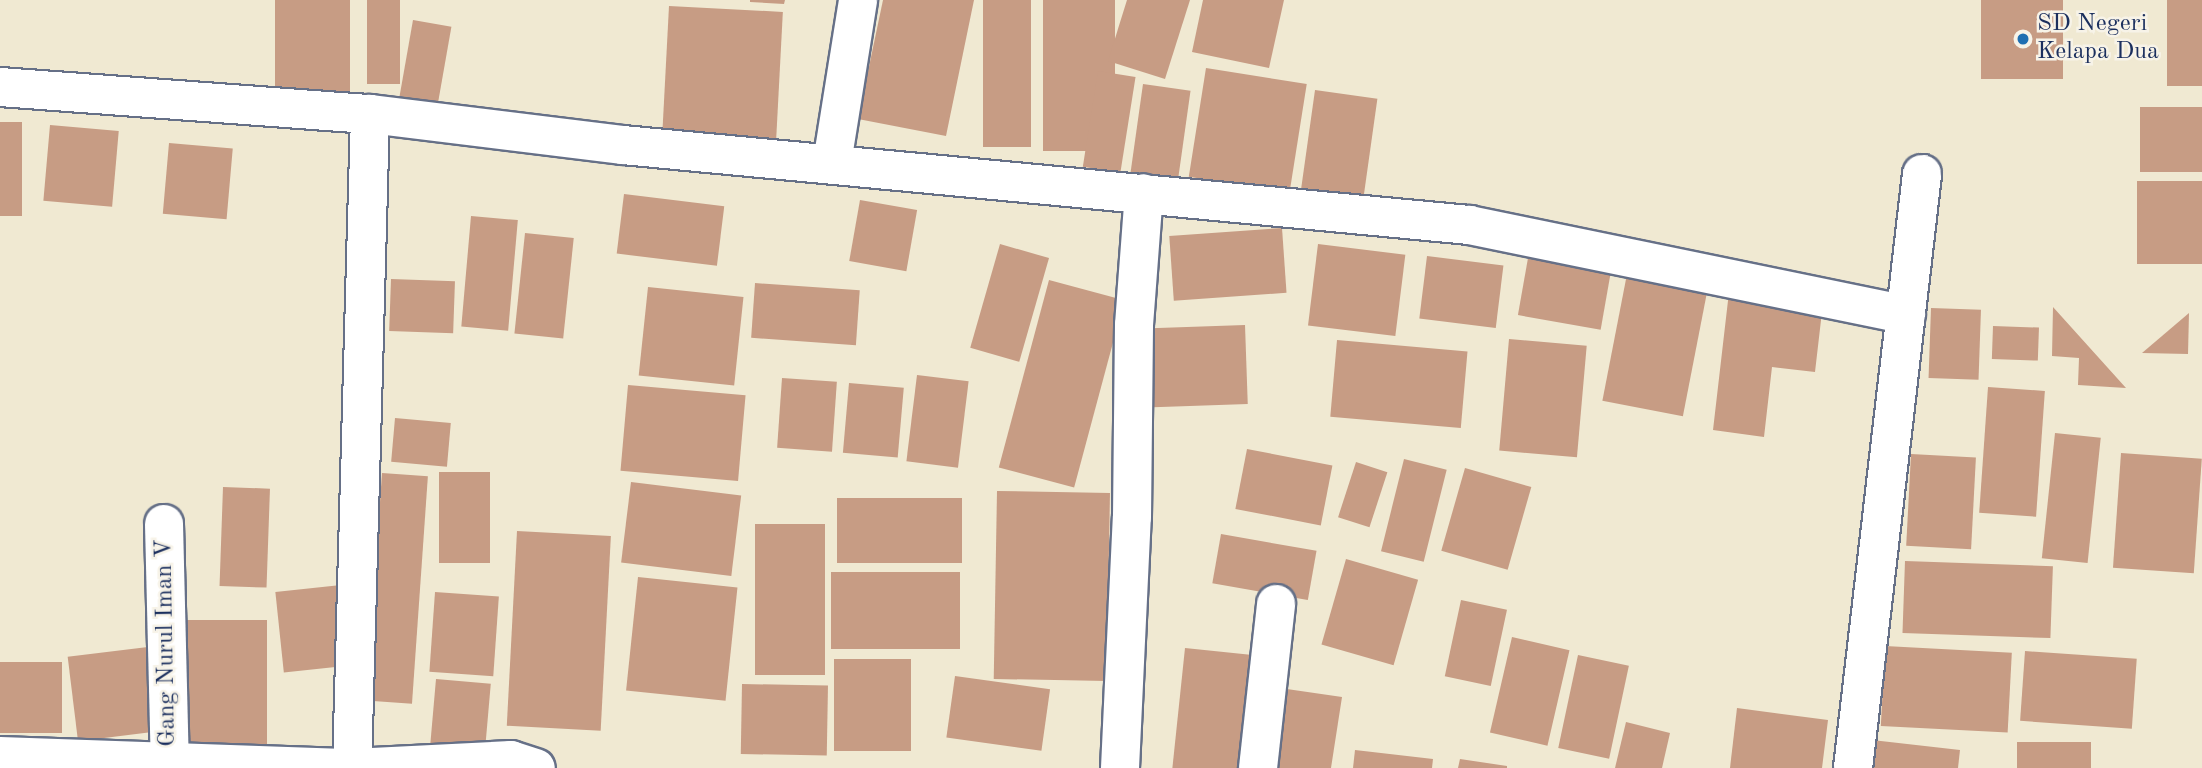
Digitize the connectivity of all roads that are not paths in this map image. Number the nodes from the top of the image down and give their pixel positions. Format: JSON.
{"nodes":[{"id":1,"x":858,"y":0,"type":"edge"},
{"id":2,"x":0,"y":87,"type":"edge"},
{"id":3,"x":370,"y":114,"type":"junction"},
{"id":4,"x":832,"y":163,"type":"junction"},
{"id":5,"x":1922,"y":174,"type":"dead end"},
{"id":6,"x":1144,"y":193,"type":"junction"},
{"id":7,"x":1906,"y":315,"type":"junction"},
{"id":8,"x":164,"y":524,"type":"dead end"},
{"id":9,"x":1276,"y":604,"type":"dead end"},
{"id":10,"x":0,"y":755,"type":"edge"},
{"id":11,"x":173,"y":765,"type":"edge"},
{"id":12,"x":352,"y":768,"type":"edge"},
{"id":13,"x":536,"y":768,"type":"edge"},
{"id":14,"x":1120,"y":768,"type":"edge"},
{"id":15,"x":1258,"y":768,"type":"edge"},
{"id":16,"x":1853,"y":768,"type":"edge"}],
"edges":[{"from":1,"to":4,"type":"street"},
{"from":2,"to":3,"type":"street"},
{"from":3,"to":4,"type":"street"},
{"from":3,"to":12,"type":"street"},
{"from":4,"to":6,"type":"street"},
{"from":5,"to":7,"type":"street"},
{"from":6,"to":7,"type":"street"},
{"from":6,"to":14,"type":"street"},
{"from":7,"to":16,"type":"street"},
{"from":8,"to":11,"type":"street","name":"Gang Nurul Iman V"},
{"from":9,"to":15,"type":"street"},
{"from":10,"to":11,"type":"street"},
{"from":11,"to":12,"type":"street"},
{"from":12,"to":13,"type":"street"}]}
